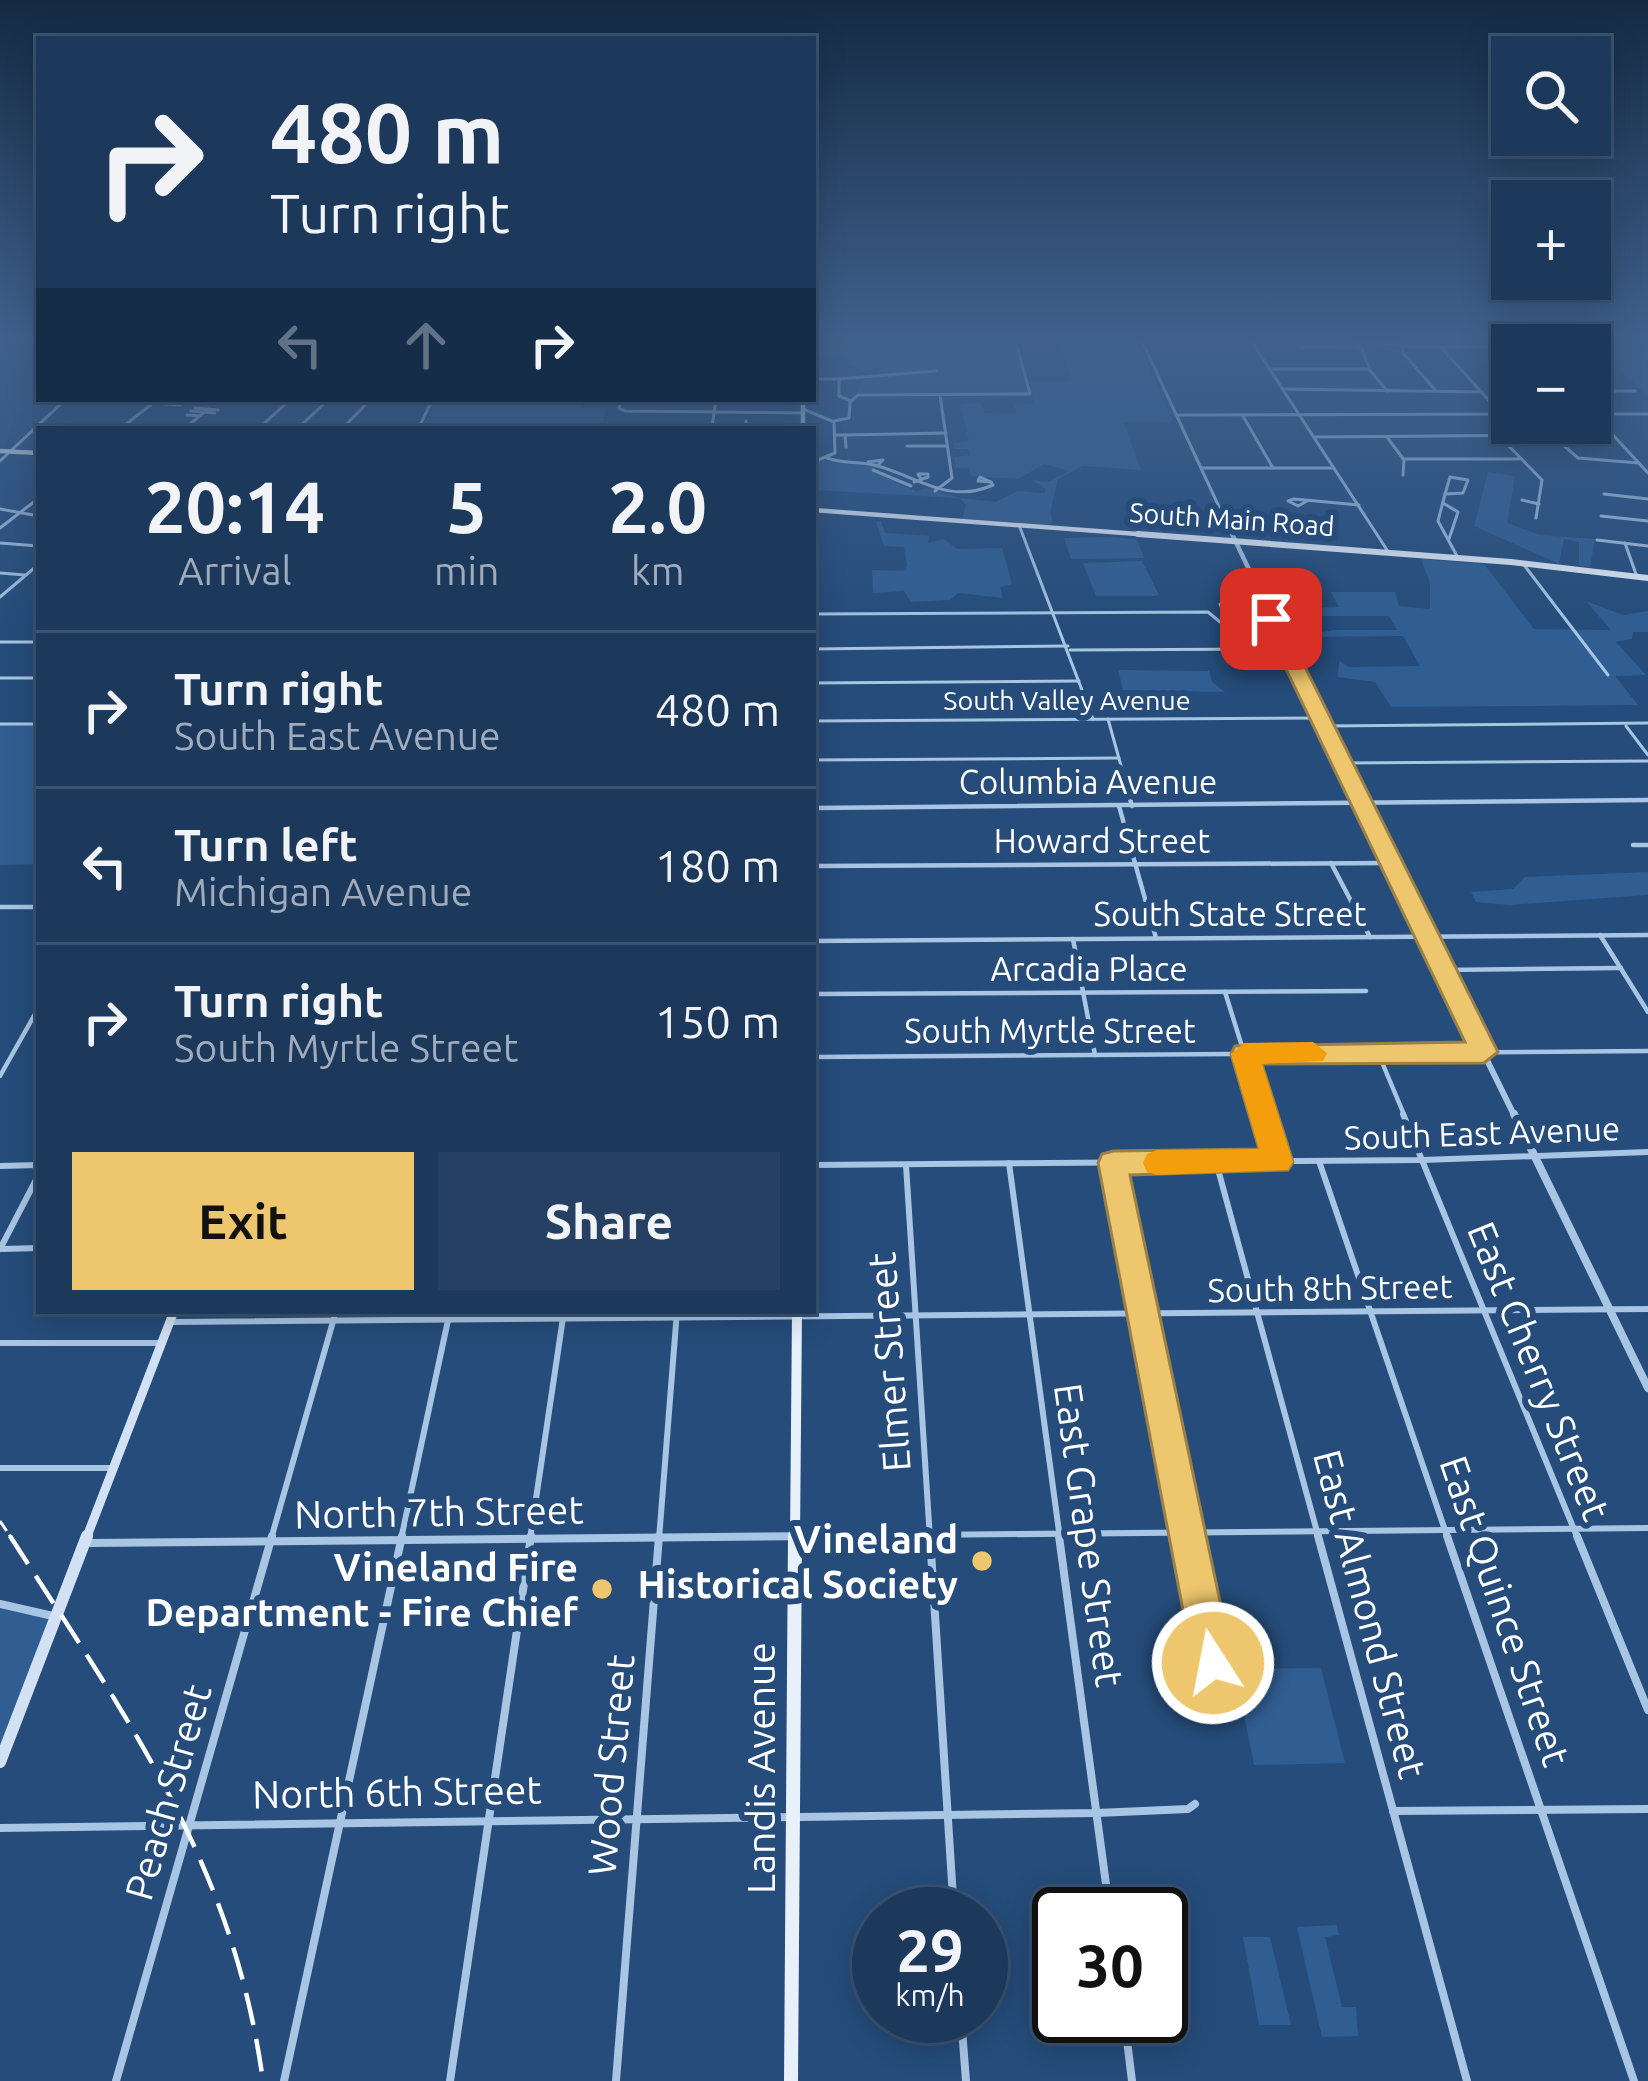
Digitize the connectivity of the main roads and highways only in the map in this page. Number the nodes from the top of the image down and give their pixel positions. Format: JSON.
{"nodes":[{"id":1,"x":0,"y":451,"type":"edge"},
{"id":2,"x":36,"y":453,"type":"edge"},
{"id":3,"x":816,"y":510,"type":"edge"},
{"id":4,"x":1648,"y":578,"type":"edge"},
{"id":5,"x":797,"y":1314,"type":"edge"},
{"id":6,"x":172,"y":1316,"type":"edge"},
{"id":7,"x":0,"y":1762,"type":"edge"},
{"id":8,"x":791,"y":2081,"type":"edge"}],
"edges":[{"from":1,"to":2,"type":"main road"},
{"from":3,"to":4,"type":"main road","name":"South Main Road"},
{"from":5,"to":8,"type":"main road","name":"Landis Avenue"},
{"from":6,"to":7,"type":"main road"}]}
